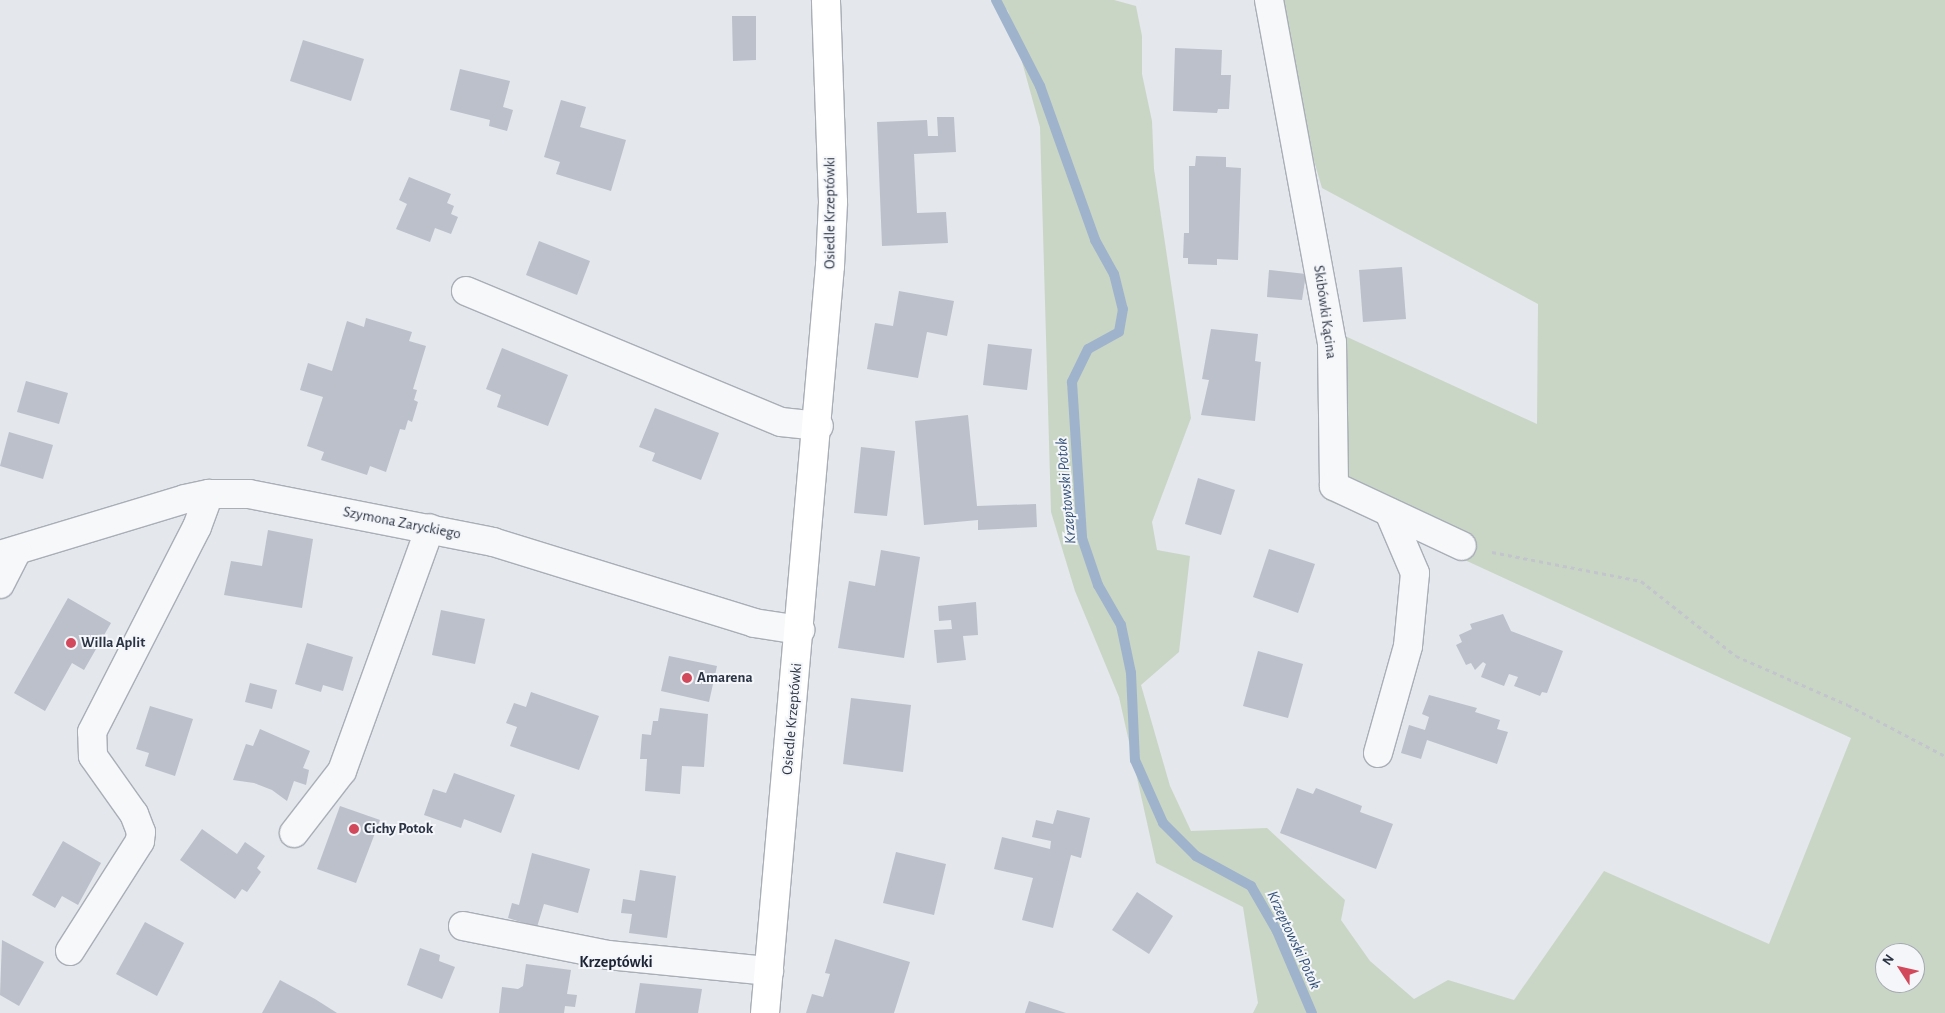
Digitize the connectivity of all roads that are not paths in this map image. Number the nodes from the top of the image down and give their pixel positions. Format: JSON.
{"nodes":[{"id":1,"x":826,"y":0,"type":"edge"},
{"id":2,"x":1269,"y":0,"type":"edge"},
{"id":3,"x":466,"y":291,"type":"dead end"},
{"id":4,"x":819,"y":426,"type":"junction"},
{"id":5,"x":209,"y":494,"type":"junction"},
{"id":6,"x":1389,"y":512,"type":"junction"},
{"id":7,"x":430,"y":528,"type":"junction"},
{"id":8,"x":1462,"y":546,"type":"road end"},
{"id":9,"x":9,"y":553,"type":"edge"},
{"id":10,"x":0,"y":584,"type":"edge"},
{"id":11,"x":800,"y":630,"type":"junction"},
{"id":12,"x":1378,"y":753,"type":"dead end"},
{"id":13,"x":294,"y":833,"type":"dead end"},
{"id":14,"x":463,"y":926,"type":"dead end"},
{"id":15,"x":70,"y":951,"type":"dead end"},
{"id":16,"x":769,"y":971,"type":"junction"},
{"id":17,"x":765,"y":1013,"type":"edge"}],
"edges":[{"from":1,"to":4,"type":"main road","name":"Osiedle Krzeptówki"},
{"from":2,"to":6,"type":"street","name":"Skibówki Kącina"},
{"from":3,"to":4,"type":"street"},
{"from":4,"to":11,"type":"main road","name":"Osiedle Krzeptówki"},
{"from":5,"to":7,"type":"street","name":"Szymona Zaryckiego"},
{"from":5,"to":9,"type":"street","name":"Szymona Zaryckiego"},
{"from":5,"to":15,"type":"street"},
{"from":6,"to":8,"type":"street","name":"Skibówki Kącina"},
{"from":6,"to":12,"type":"street"},
{"from":7,"to":11,"type":"street","name":"Szymona Zaryckiego"},
{"from":7,"to":13,"type":"street"},
{"from":9,"to":10,"type":"street"},
{"from":11,"to":16,"type":"main road","name":"Osiedle Krzeptówki"},
{"from":14,"to":16,"type":"street"},
{"from":16,"to":17,"type":"main road","name":"Osiedle Krzeptówki"}]}
